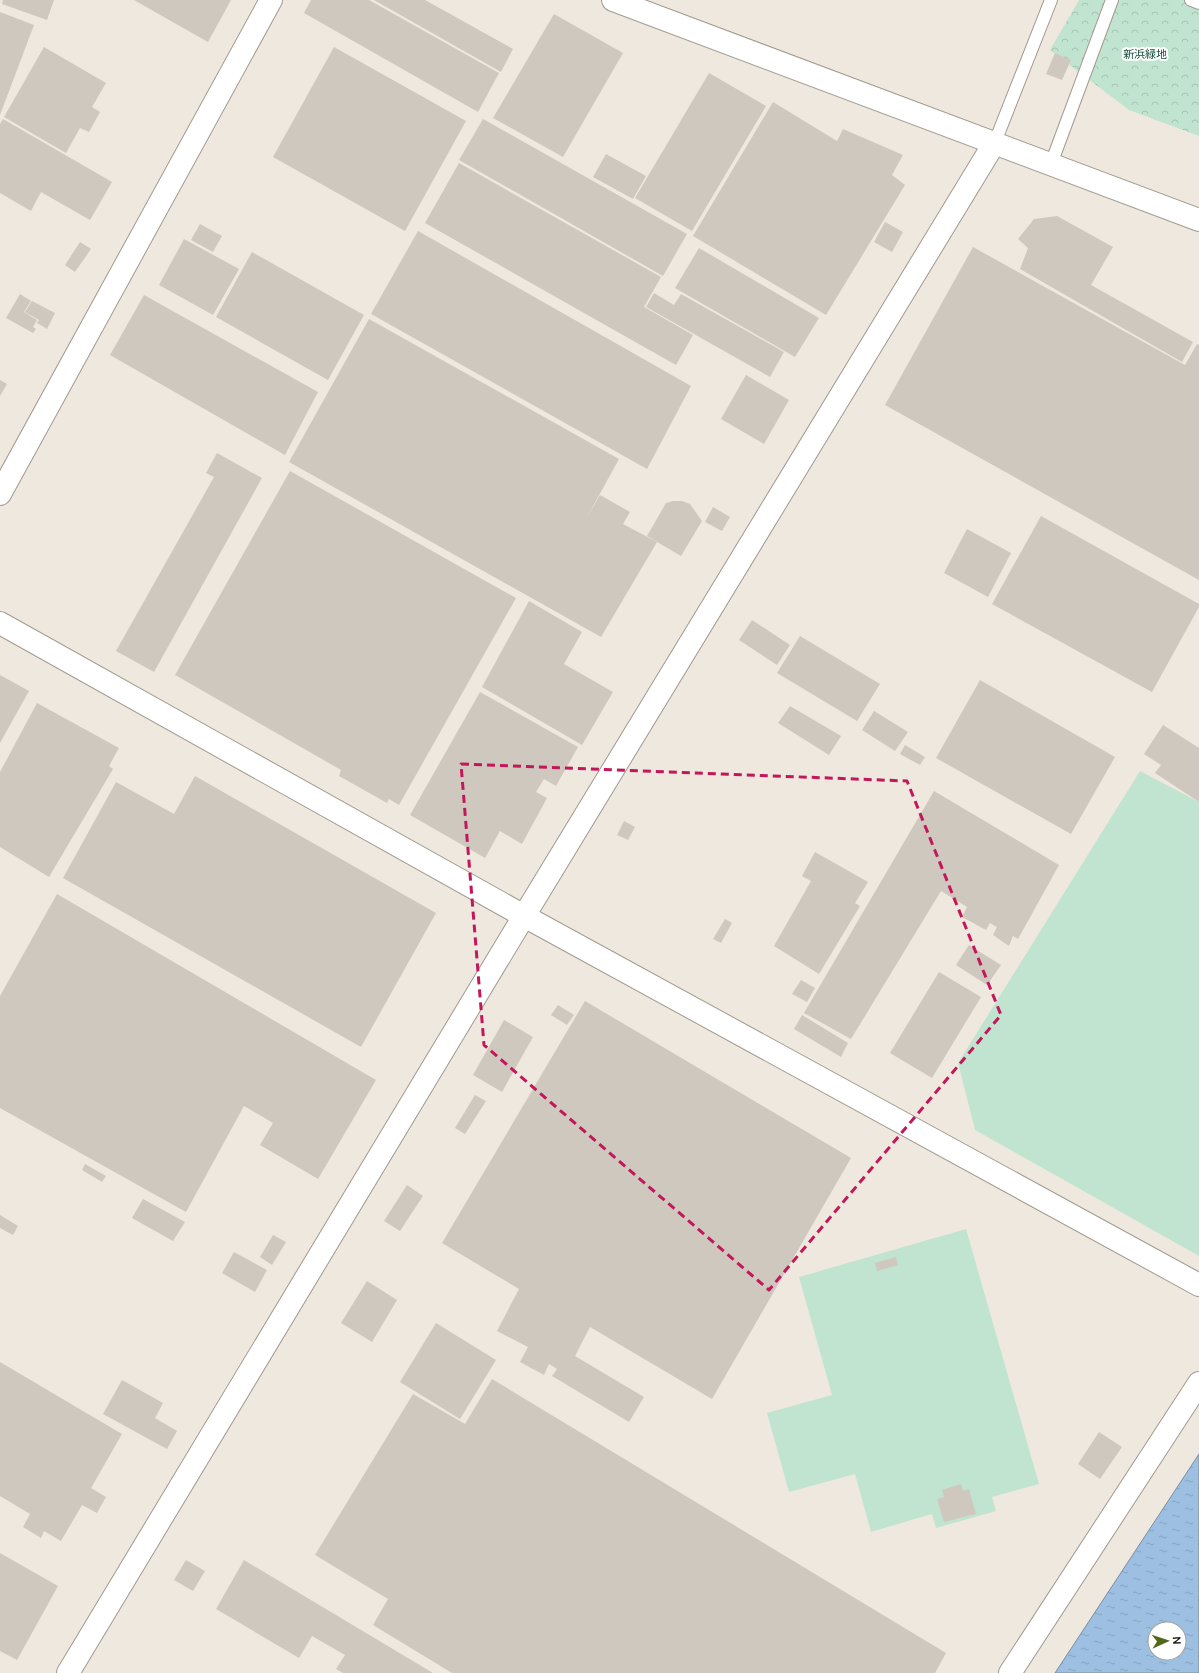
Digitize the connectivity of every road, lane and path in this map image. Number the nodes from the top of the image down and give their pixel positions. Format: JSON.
{"nodes":[{"id":1,"x":271,"y":0,"type":"edge"},
{"id":2,"x":613,"y":0,"type":"edge"},
{"id":3,"x":1051,"y":0,"type":"edge"},
{"id":4,"x":1112,"y":0,"type":"edge"},
{"id":5,"x":1191,"y":0,"type":"edge"},
{"id":6,"x":1199,"y":3,"type":"edge"},
{"id":7,"x":995,"y":142,"type":"junction"},
{"id":8,"x":1051,"y":164,"type":"junction"},
{"id":9,"x":1199,"y":220,"type":"edge"},
{"id":10,"x":0,"y":494,"type":"edge"},
{"id":11,"x":0,"y":623,"type":"edge"},
{"id":12,"x":524,"y":916,"type":"junction"},
{"id":13,"x":1199,"y":1285,"type":"edge"},
{"id":14,"x":1199,"y":1382,"type":"edge"},
{"id":15,"x":68,"y":1673,"type":"edge"},
{"id":16,"x":1010,"y":1673,"type":"edge"}],
"edges":[{"from":1,"to":10,"type":"street"},
{"from":2,"to":7,"type":"street"},
{"from":3,"to":7,"type":"lane"},
{"from":4,"to":8,"type":"lane"},
{"from":5,"to":6,"type":"lane"},
{"from":7,"to":8,"type":"street"},
{"from":7,"to":12,"type":"street"},
{"from":8,"to":9,"type":"street"},
{"from":11,"to":12,"type":"street"},
{"from":12,"to":13,"type":"street"},
{"from":12,"to":15,"type":"street"},
{"from":14,"to":16,"type":"street"}]}
